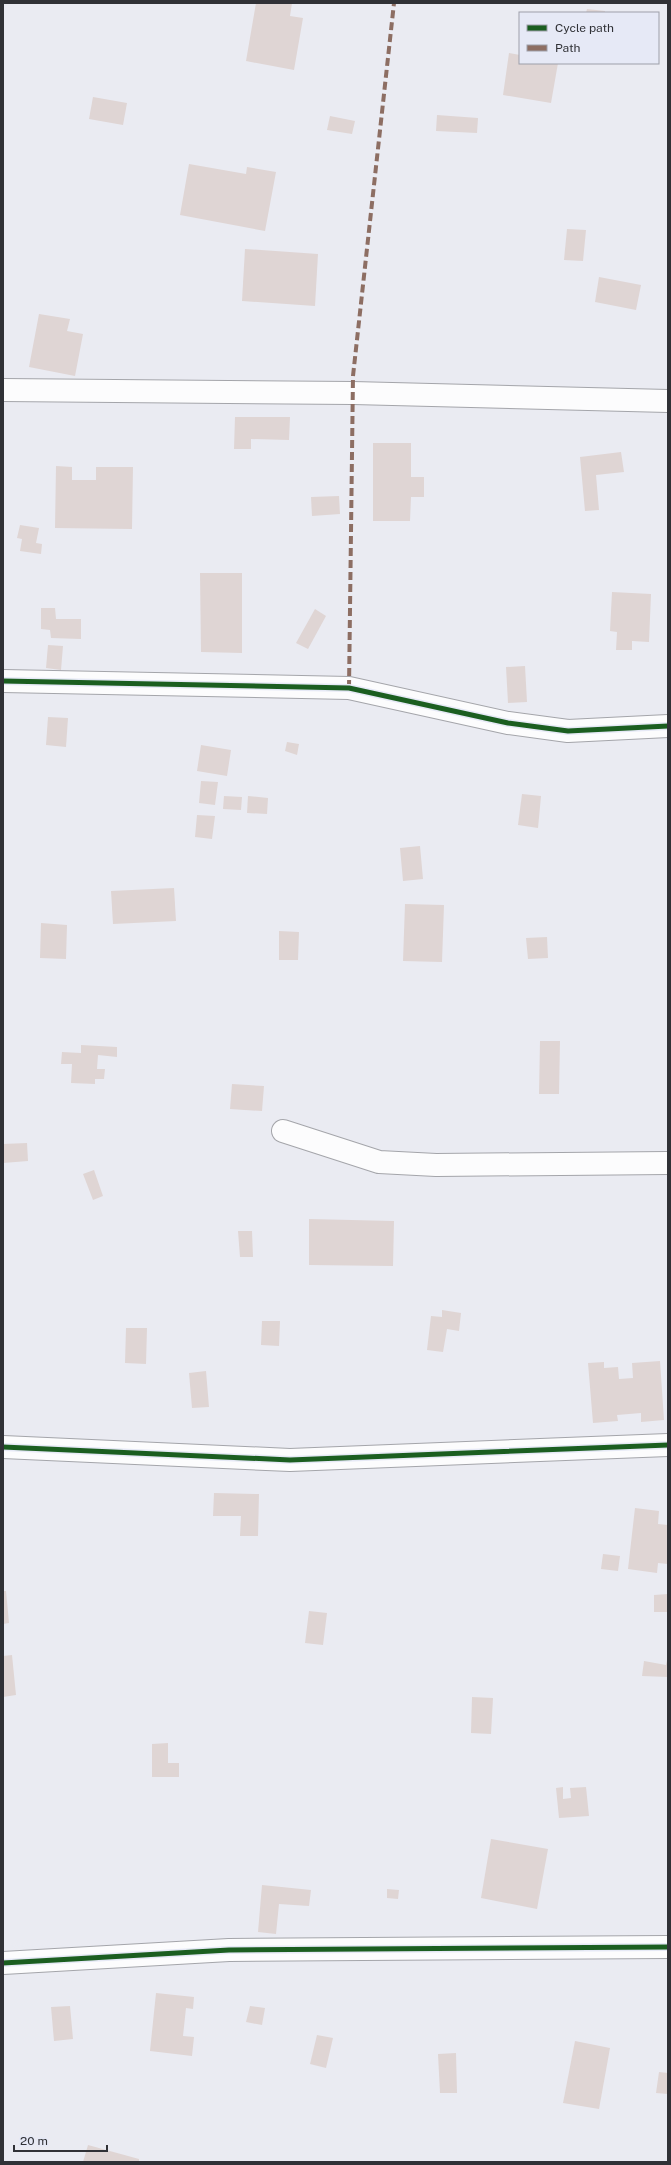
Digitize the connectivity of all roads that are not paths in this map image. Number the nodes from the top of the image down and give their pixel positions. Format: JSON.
{"nodes":[{"id":1,"x":3,"y":390,"type":"edge"},
{"id":2,"x":668,"y":401,"type":"edge"},
{"id":3,"x":3,"y":681,"type":"edge"},
{"id":4,"x":668,"y":726,"type":"edge"},
{"id":5,"x":282,"y":1131,"type":"dead end"},
{"id":6,"x":668,"y":1163,"type":"edge"},
{"id":7,"x":668,"y":1445,"type":"edge"},
{"id":8,"x":3,"y":1447,"type":"edge"},
{"id":9,"x":668,"y":1947,"type":"edge"},
{"id":10,"x":3,"y":1963,"type":"edge"}],
"edges":[{"from":1,"to":2,"type":"street"},
{"from":3,"to":4,"type":"street"},
{"from":5,"to":6,"type":"street"},
{"from":7,"to":8,"type":"street"},
{"from":9,"to":10,"type":"street"}]}
